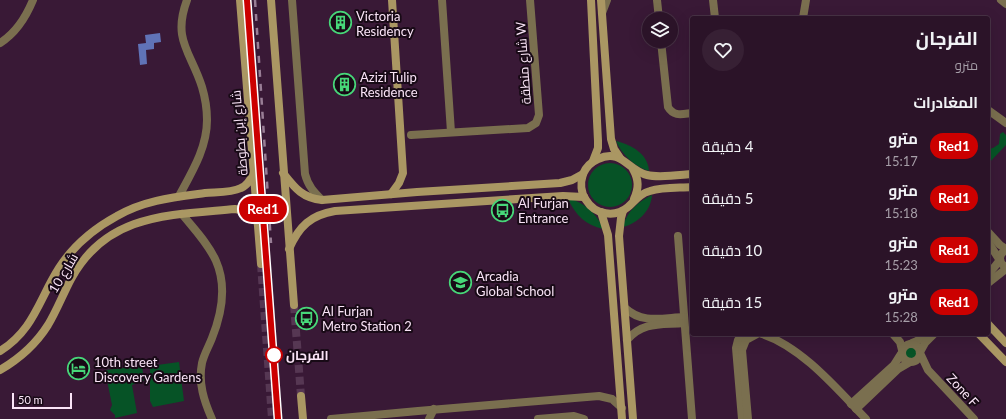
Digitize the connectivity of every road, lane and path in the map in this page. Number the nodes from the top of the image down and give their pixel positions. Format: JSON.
{"nodes":[{"id":1,"x":33,"y":0,"type":"edge"},
{"id":2,"x":187,"y":0,"type":"edge"},
{"id":3,"x":240,"y":0,"type":"edge"},
{"id":4,"x":270,"y":0,"type":"edge"},
{"id":5,"x":292,"y":0,"type":"edge"},
{"id":6,"x":392,"y":0,"type":"edge"},
{"id":7,"x":442,"y":0,"type":"edge"},
{"id":8,"x":530,"y":0,"type":"edge"},
{"id":9,"x":591,"y":0,"type":"edge"},
{"id":10,"x":601,"y":0,"type":"edge"},
{"id":11,"x":607,"y":0,"type":"edge"},
{"id":12,"x":657,"y":0,"type":"edge"},
{"id":13,"x":713,"y":0,"type":"edge"},
{"id":14,"x":806,"y":0,"type":"edge"},
{"id":15,"x":1001,"y":0,"type":"edge"},
{"id":16,"x":1006,"y":4,"type":"edge"},
{"id":17,"x":658,"y":12,"type":"edge"},
{"id":18,"x":602,"y":13,"type":"junction"},
{"id":19,"x":715,"y":16,"type":"edge"},
{"id":20,"x":803,"y":16,"type":"edge"},
{"id":21,"x":0,"y":43,"type":"edge"},
{"id":22,"x":662,"y":48,"type":"edge"},
{"id":23,"x":990,"y":111,"type":"edge"},
{"id":24,"x":689,"y":114,"type":"edge"},
{"id":25,"x":1006,"y":123,"type":"edge"},
{"id":26,"x":452,"y":132,"type":"junction"},
{"id":27,"x":410,"y":135,"type":"dead end"},
{"id":28,"x":620,"y":158,"type":"junction"},
{"id":29,"x":593,"y":162,"type":"junction"},
{"id":30,"x":633,"y":168,"type":"junction"},
{"id":31,"x":254,"y":172,"type":"junction"},
{"id":32,"x":283,"y":173,"type":"junction"},
{"id":33,"x":583,"y":174,"type":"junction"},
{"id":34,"x":690,"y":174,"type":"edge"},
{"id":35,"x":690,"y":187,"type":"edge"},
{"id":36,"x":391,"y":194,"type":"junction"},
{"id":37,"x":179,"y":196,"type":"junction"},
{"id":38,"x":584,"y":197,"type":"junction"},
{"id":39,"x":322,"y":200,"type":"junction"},
{"id":40,"x":634,"y":200,"type":"junction"},
{"id":41,"x":137,"y":206,"type":"junction"},
{"id":42,"x":623,"y":210,"type":"junction"},
{"id":43,"x":601,"y":212,"type":"junction"},
{"id":44,"x":192,"y":213,"type":"junction"},
{"id":45,"x":182,"y":214,"type":"junction"},
{"id":46,"x":137,"y":222,"type":"junction"},
{"id":47,"x":258,"y":223,"type":"junction"},
{"id":48,"x":191,"y":226,"type":"junction"},
{"id":49,"x":990,"y":234,"type":"edge"},
{"id":50,"x":678,"y":236,"type":"dead end"},
{"id":51,"x":990,"y":245,"type":"edge"},
{"id":52,"x":289,"y":249,"type":"junction"},
{"id":53,"x":1006,"y":249,"type":"edge"},
{"id":54,"x":1000,"y":260,"type":"junction"},
{"id":55,"x":261,"y":264,"type":"tunnel mouth"},
{"id":56,"x":1006,"y":268,"type":"edge"},
{"id":57,"x":990,"y":272,"type":"edge"},
{"id":58,"x":990,"y":281,"type":"edge"},
{"id":59,"x":294,"y":305,"type":"tunnel mouth"},
{"id":60,"x":625,"y":308,"type":"junction"},
{"id":61,"x":684,"y":320,"type":"junction"},
{"id":62,"x":990,"y":326,"type":"edge"},
{"id":63,"x":741,"y":336,"type":"edge"},
{"id":64,"x":753,"y":336,"type":"edge"},
{"id":65,"x":767,"y":336,"type":"edge"},
{"id":66,"x":923,"y":336,"type":"edge"},
{"id":67,"x":932,"y":336,"type":"edge"},
{"id":68,"x":981,"y":336,"type":"edge"},
{"id":69,"x":896,"y":337,"type":"edge"},
{"id":70,"x":627,"y":340,"type":"junction"},
{"id":71,"x":1006,"y":343,"type":"edge"},
{"id":72,"x":906,"y":348,"type":"junction"},
{"id":73,"x":0,"y":351,"type":"edge"},
{"id":74,"x":920,"y":352,"type":"junction"},
{"id":75,"x":911,"y":362,"type":"junction"},
{"id":76,"x":1006,"y":362,"type":"edge"},
{"id":77,"x":0,"y":370,"type":"edge"},
{"id":78,"x":934,"y":377,"type":"junction"},
{"id":79,"x":301,"y":396,"type":"tunnel mouth"},
{"id":80,"x":854,"y":407,"type":"junction"},
{"id":81,"x":622,"y":408,"type":"junction"},
{"id":82,"x":434,"y":409,"type":"junction"},
{"id":83,"x":418,"y":411,"type":"junction"},
{"id":84,"x":212,"y":419,"type":"edge"},
{"id":85,"x":303,"y":419,"type":"edge"},
{"id":86,"x":331,"y":419,"type":"edge"},
{"id":87,"x":424,"y":419,"type":"edge"},
{"id":88,"x":429,"y":419,"type":"edge"},
{"id":89,"x":538,"y":419,"type":"edge"},
{"id":90,"x":584,"y":419,"type":"edge"},
{"id":91,"x":622,"y":419,"type":"edge"},
{"id":92,"x":633,"y":419,"type":"edge"},
{"id":93,"x":692,"y":419,"type":"edge"},
{"id":94,"x":742,"y":419,"type":"edge"},
{"id":95,"x":748,"y":419,"type":"edge"},
{"id":96,"x":866,"y":419,"type":"edge"},
{"id":97,"x":974,"y":419,"type":"edge"}],
"edges":[{"from":1,"to":21,"type":"street"},
{"from":2,"to":37,"type":"street"},
{"from":3,"to":31,"type":"street","name":"شارع إبن بطوطة"},
{"from":4,"to":32,"type":"street"},
{"from":5,"to":39,"type":"street"},
{"from":6,"to":36,"type":"street"},
{"from":7,"to":26,"type":"street"},
{"from":8,"to":26,"type":"street","name":"شارع منطقة W"},
{"from":9,"to":29,"type":"street"},
{"from":10,"to":18,"type":"street"},
{"from":11,"to":18,"type":"street"},
{"from":12,"to":17,"type":"street"},
{"from":13,"to":19,"type":"street"},
{"from":14,"to":20,"type":"street"},
{"from":15,"to":16,"type":"street"},
{"from":18,"to":28,"type":"street"},
{"from":22,"to":24,"type":"street"},
{"from":23,"to":25,"type":"street"},
{"from":26,"to":27,"type":"street"},
{"from":28,"to":29,"type":"street"},
{"from":28,"to":30,"type":"street"},
{"from":29,"to":33,"type":"street"},
{"from":30,"to":34,"type":"street"},
{"from":30,"to":40,"type":"street"},
{"from":31,"to":37,"type":"street","name":"شارع 10"},
{"from":31,"to":47,"type":"street","name":"شارع إبن بطوطة"},
{"from":32,"to":39,"type":"street"},
{"from":32,"to":52,"type":"street"},
{"from":33,"to":36,"type":"street"},
{"from":33,"to":38,"type":"street"},
{"from":35,"to":40,"type":"street"},
{"from":36,"to":39,"type":"street"},
{"from":37,"to":41,"type":"street","name":"شارع 10"},
{"from":38,"to":43,"type":"street"},
{"from":38,"to":52,"type":"street"},
{"from":40,"to":42,"type":"street"},
{"from":41,"to":46,"type":"street"},
{"from":41,"to":73,"type":"street","name":"شارع 10"},
{"from":42,"to":43,"type":"street"},
{"from":42,"to":60,"type":"street"},
{"from":43,"to":81,"type":"street"},
{"from":44,"to":45,"type":"street","name":"شارع 10"},
{"from":44,"to":47,"type":"street","name":"شارع 10"},
{"from":44,"to":48,"type":"street"},
{"from":45,"to":46,"type":"street","name":"شارع 10"},
{"from":45,"to":48,"type":"street"},
{"from":46,"to":77,"type":"street","name":"شارع 10"},
{"from":47,"to":55,"type":"street","name":"شارع إبن بطوطة"},
{"from":48,"to":84,"type":"street"},
{"from":49,"to":53,"type":"street"},
{"from":50,"to":61,"type":"street"},
{"from":51,"to":54,"type":"street"},
{"from":52,"to":59,"type":"street"},
{"from":53,"to":54,"type":"street"},
{"from":54,"to":56,"type":"street"},
{"from":54,"to":57,"type":"street"},
{"from":56,"to":58,"type":"street"},
{"from":60,"to":61,"type":"street"},
{"from":60,"to":70,"type":"street"},
{"from":61,"to":70,"type":"street"},
{"from":61,"to":93,"type":"street"},
{"from":62,"to":71,"type":"street"},
{"from":63,"to":94,"type":"street"},
{"from":64,"to":95,"type":"street"},
{"from":65,"to":80,"type":"street"},
{"from":66,"to":72,"type":"street"},
{"from":67,"to":74,"type":"street"},
{"from":68,"to":76,"type":"street"},
{"from":69,"to":72,"type":"street"},
{"from":70,"to":92,"type":"street"},
{"from":72,"to":74,"type":"street"},
{"from":72,"to":75,"type":"street"},
{"from":72,"to":80,"type":"street"},
{"from":74,"to":75,"type":"street"},
{"from":74,"to":78,"type":"street"},
{"from":75,"to":78,"type":"street"},
{"from":75,"to":80,"type":"street"},
{"from":78,"to":97,"type":"street","name":"Zone F"},
{"from":79,"to":85,"type":"street"},
{"from":80,"to":96,"type":"street"},
{"from":81,"to":82,"type":"street"},
{"from":81,"to":91,"type":"street"},
{"from":82,"to":83,"type":"street"},
{"from":82,"to":88,"type":"street"},
{"from":83,"to":86,"type":"street"},
{"from":83,"to":87,"type":"street"},
{"from":89,"to":90,"type":"street"}]}
